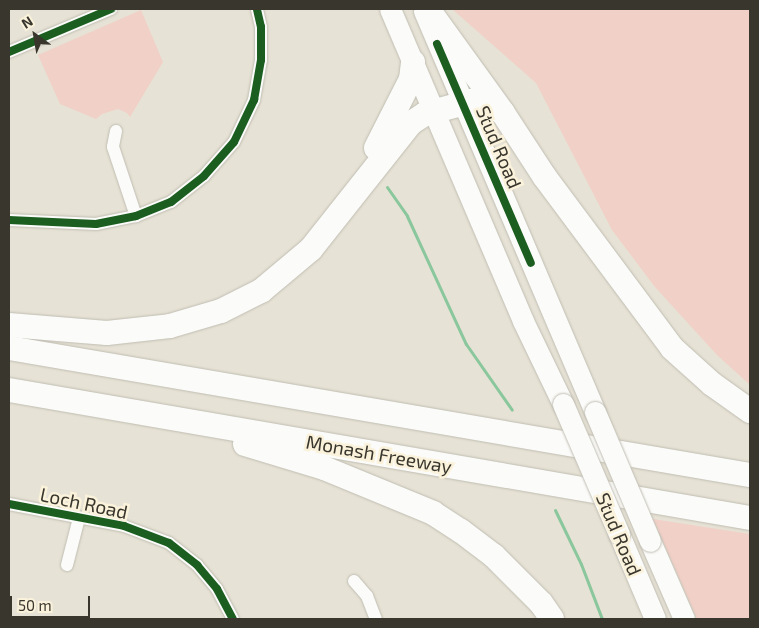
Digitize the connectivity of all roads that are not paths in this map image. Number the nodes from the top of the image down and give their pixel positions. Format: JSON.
{"nodes":[{"id":1,"x":110,"y":9,"type":"edge"},
{"id":2,"x":257,"y":9,"type":"edge"},
{"id":3,"x":390,"y":9,"type":"edge"},
{"id":4,"x":423,"y":9,"type":"edge"},
{"id":5,"x":428,"y":9,"type":"edge"},
{"id":6,"x":9,"y":52,"type":"edge"},
{"id":7,"x":413,"y":62,"type":"junction"},
{"id":8,"x":462,"y":103,"type":"junction"},
{"id":9,"x":434,"y":111,"type":"junction"},
{"id":10,"x":503,"y":113,"type":"junction"},
{"id":11,"x":116,"y":130,"type":"dead end"},
{"id":12,"x":367,"y":180,"type":"junction"},
{"id":13,"x":136,"y":216,"type":"junction"},
{"id":14,"x":9,"y":220,"type":"edge"},
{"id":15,"x":9,"y":326,"type":"edge"},
{"id":16,"x":9,"y":348,"type":"edge"},
{"id":17,"x":9,"y":390,"type":"edge"},
{"id":18,"x":750,"y":410,"type":"edge"},
{"id":19,"x":147,"y":415,"type":"junction"},
{"id":20,"x":750,"y":475,"type":"edge"},
{"id":21,"x":9,"y":504,"type":"edge"},
{"id":22,"x":79,"y":518,"type":"junction"},
{"id":23,"x":750,"y":518,"type":"edge"},
{"id":24,"x":68,"y":565,"type":"dead end"},
{"id":25,"x":354,"y":581,"type":"dead end"},
{"id":26,"x":233,"y":619,"type":"edge"},
{"id":27,"x":376,"y":619,"type":"edge"},
{"id":28,"x":552,"y":619,"type":"edge"},
{"id":29,"x":655,"y":619,"type":"edge"},
{"id":30,"x":684,"y":619,"type":"edge"}],
"edges":[{"from":1,"to":6,"type":"street"},
{"from":2,"to":13,"type":"street"},
{"from":3,"to":7,"type":"highway","name":"Stud Road"},
{"from":4,"to":8,"type":"highway","name":"Stud Road"},
{"from":5,"to":10,"type":"highway"},
{"from":7,"to":9,"type":"highway","name":"Stud Road"},
{"from":7,"to":12,"type":"highway"},
{"from":8,"to":9,"type":"highway"},
{"from":8,"to":10,"type":"highway"},
{"from":8,"to":30,"type":"highway","name":"Stud Road","bridge":true},
{"from":9,"to":12,"type":"highway"},
{"from":9,"to":29,"type":"highway","name":"Stud Road","bridge":true},
{"from":10,"to":18,"type":"highway"},
{"from":11,"to":13,"type":"street"},
{"from":12,"to":15,"type":"highway"},
{"from":13,"to":14,"type":"street"},
{"from":16,"to":20,"type":"highway"},
{"from":17,"to":19,"type":"highway","name":"Monash Freeway"},
{"from":19,"to":23,"type":"highway","name":"Monash Freeway"},
{"from":19,"to":28,"type":"highway"},
{"from":21,"to":22,"type":"street","name":"Loch Road"},
{"from":22,"to":24,"type":"street"},
{"from":22,"to":26,"type":"street","name":"Loch Road"},
{"from":25,"to":27,"type":"street"}]}
